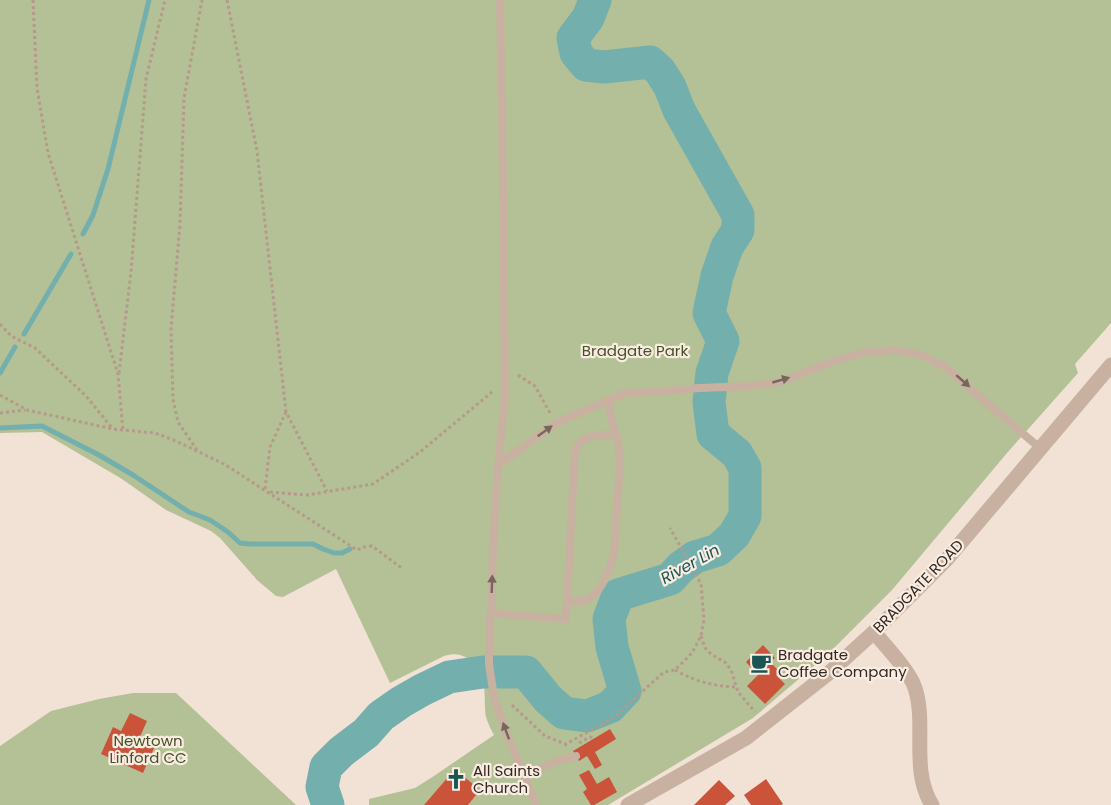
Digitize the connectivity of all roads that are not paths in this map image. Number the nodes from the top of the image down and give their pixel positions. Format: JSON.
{"nodes":[{"id":1,"x":500,"y":0,"type":"edge"},
{"id":2,"x":1111,"y":365,"type":"edge"},
{"id":3,"x":608,"y":400,"type":"junction"},
{"id":4,"x":616,"y":434,"type":"junction"},
{"id":5,"x":1041,"y":449,"type":"junction"},
{"id":6,"x":498,"y":465,"type":"junction"},
{"id":7,"x":567,"y":602,"type":"junction"},
{"id":8,"x":491,"y":613,"type":"junction"},
{"id":9,"x":874,"y":632,"type":"junction"},
{"id":10,"x":576,"y":756,"type":"dead end"},
{"id":11,"x":525,"y":776,"type":"junction"},
{"id":12,"x":536,"y":805,"type":"edge"},
{"id":13,"x":628,"y":805,"type":"edge"},
{"id":14,"x":932,"y":805,"type":"edge"}],
"edges":[{"from":1,"to":6,"type":"lane"},
{"from":2,"to":5,"type":"street","name":"BRADGATE ROAD"},
{"from":3,"to":4,"type":"lane"},
{"from":3,"to":5,"type":"lane","one_way":true},
{"from":6,"to":3,"type":"lane","one_way":true},
{"from":4,"to":7,"type":"lane"},
{"from":4,"to":7,"type":"lane"},
{"from":5,"to":9,"type":"street","name":"BRADGATE ROAD"},
{"from":8,"to":6,"type":"lane","one_way":true},
{"from":7,"to":8,"type":"lane"},
{"from":11,"to":8,"type":"lane","one_way":true},
{"from":9,"to":13,"type":"street","name":"BRADGATE ROAD"},
{"from":9,"to":14,"type":"street"},
{"from":10,"to":11,"type":"lane"},
{"from":11,"to":12,"type":"lane"}]}
